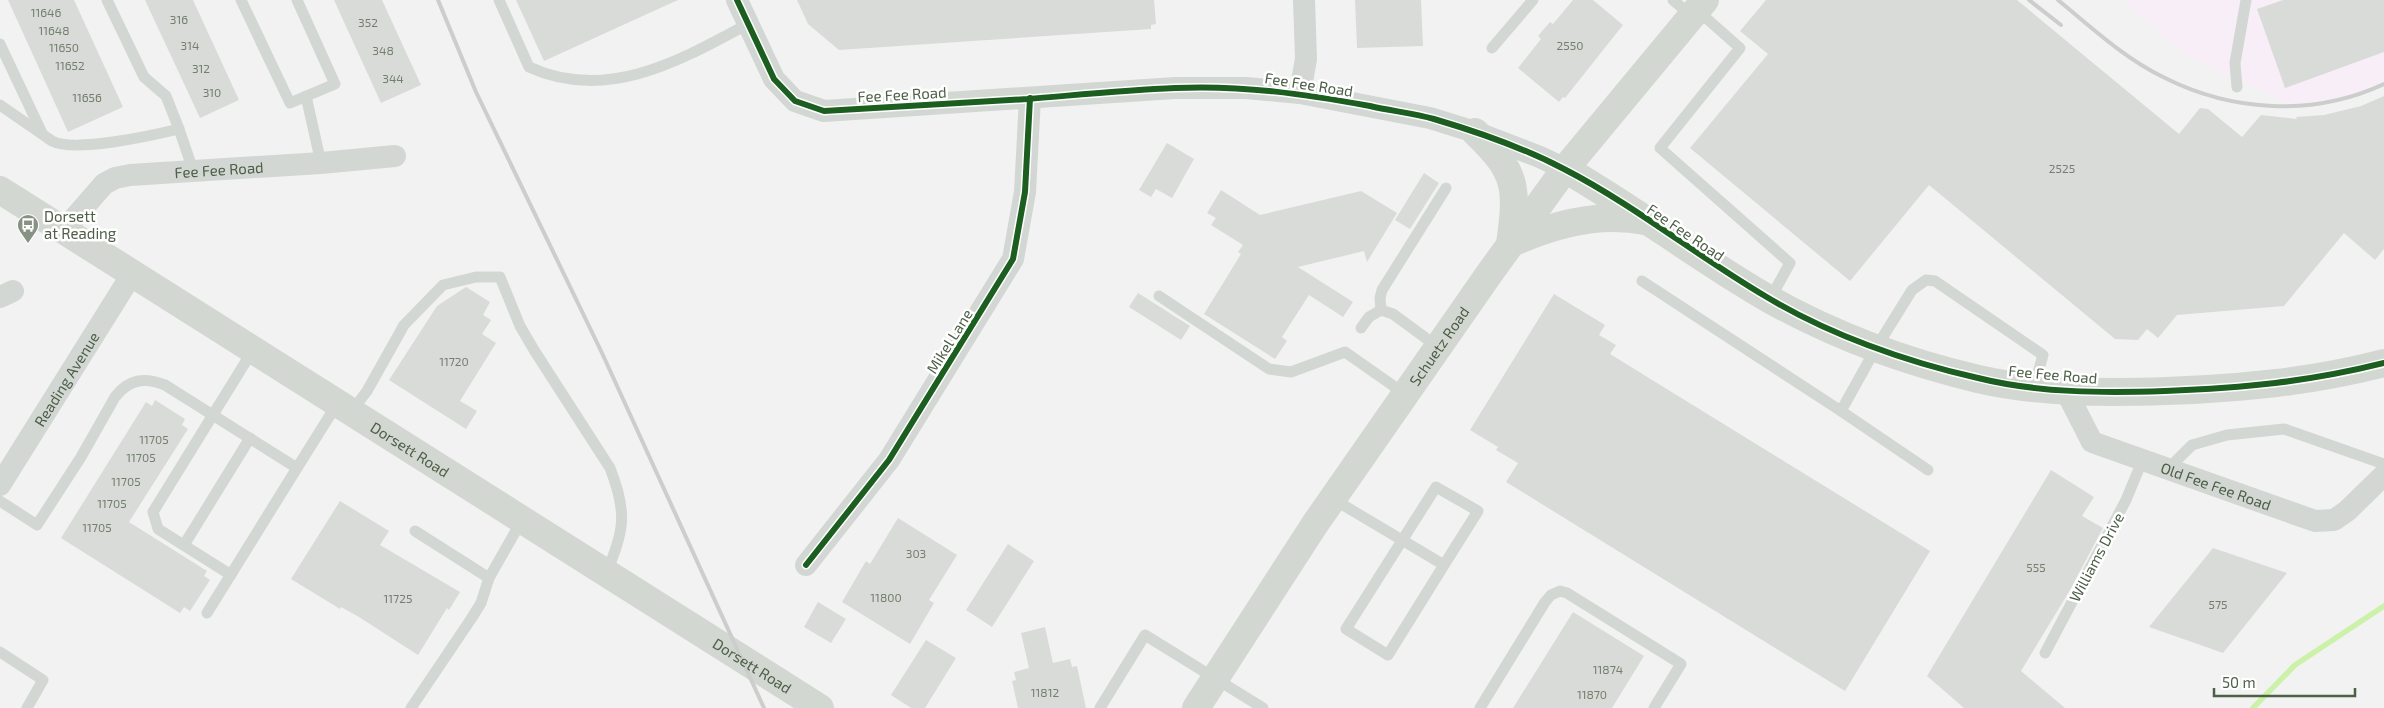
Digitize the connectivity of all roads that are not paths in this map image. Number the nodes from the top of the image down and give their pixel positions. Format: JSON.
{"nodes":[{"id":1,"x":107,"y":0,"type":"edge"},
{"id":2,"x":240,"y":0,"type":"edge"},
{"id":3,"x":297,"y":0,"type":"edge"},
{"id":4,"x":499,"y":0,"type":"edge"},
{"id":5,"x":737,"y":0,"type":"edge"},
{"id":6,"x":1304,"y":0,"type":"edge"},
{"id":7,"x":1533,"y":0,"type":"edge"},
{"id":8,"x":2246,"y":0,"type":"edge"},
{"id":9,"x":1692,"y":6,"type":"edge"},
{"id":10,"x":748,"y":24,"type":"junction"},
{"id":11,"x":0,"y":44,"type":"edge"},
{"id":12,"x":1492,"y":48,"type":"dead end"},
{"id":13,"x":2237,"y":87,"type":"dead end"},
{"id":14,"x":1300,"y":93,"type":"junction"},
{"id":15,"x":306,"y":96,"type":"junction"},
{"id":16,"x":1030,"y":98,"type":"junction"},
{"id":17,"x":0,"y":105,"type":"edge"},
{"id":18,"x":180,"y":129,"type":"junction"},
{"id":19,"x":1475,"y":132,"type":"junction"},
{"id":20,"x":42,"y":133,"type":"junction"},
{"id":21,"x":395,"y":156,"type":"dead end"},
{"id":22,"x":321,"y":163,"type":"junction"},
{"id":23,"x":1565,"y":169,"type":"junction"},
{"id":24,"x":194,"y":170,"type":"junction"},
{"id":25,"x":1446,"y":188,"type":"dead end"},
{"id":26,"x":0,"y":190,"type":"edge"},
{"id":27,"x":1648,"y":222,"type":"junction"},
{"id":28,"x":64,"y":230,"type":"junction"},
{"id":29,"x":1510,"y":244,"type":"junction"},
{"id":30,"x":132,"y":274,"type":"junction"},
{"id":31,"x":1642,"y":281,"type":"dead end"},
{"id":32,"x":1159,"y":296,"type":"dead end"},
{"id":33,"x":1770,"y":300,"type":"junction"},
{"id":34,"x":1381,"y":310,"type":"junction"},
{"id":35,"x":1361,"y":328,"type":"dead end"},
{"id":36,"x":1438,"y":347,"type":"junction"},
{"id":37,"x":1876,"y":348,"type":"junction"},
{"id":38,"x":253,"y":350,"type":"junction"},
{"id":39,"x":2384,"y":363,"type":"edge"},
{"id":40,"x":2034,"y":387,"type":"junction"},
{"id":41,"x":2065,"y":390,"type":"junction"},
{"id":42,"x":1405,"y":394,"type":"junction"},
{"id":43,"x":344,"y":408,"type":"junction"},
{"id":44,"x":1842,"y":411,"type":"junction"},
{"id":45,"x":212,"y":414,"type":"junction"},
{"id":46,"x":250,"y":438,"type":"junction"},
{"id":47,"x":2143,"y":460,"type":"junction"},
{"id":48,"x":2384,"y":464,"type":"edge"},
{"id":49,"x":297,"y":468,"type":"junction"},
{"id":50,"x":2170,"y":468,"type":"junction"},
{"id":51,"x":1928,"y":470,"type":"dead end"},
{"id":52,"x":2384,"y":475,"type":"edge"},
{"id":53,"x":0,"y":485,"type":"edge"},
{"id":54,"x":1333,"y":498,"type":"junction"},
{"id":55,"x":0,"y":501,"type":"edge"},
{"id":56,"x":522,"y":520,"type":"junction"},
{"id":57,"x":415,"y":531,"type":"dead end"},
{"id":58,"x":1402,"y":540,"type":"junction"},
{"id":59,"x":184,"y":545,"type":"junction"},
{"id":60,"x":806,"y":565,"type":"dead end"},
{"id":61,"x":1444,"y":565,"type":"junction"},
{"id":62,"x":606,"y":574,"type":"junction"},
{"id":63,"x":230,"y":575,"type":"junction"},
{"id":64,"x":489,"y":578,"type":"junction"},
{"id":65,"x":207,"y":613,"type":"dead end"},
{"id":66,"x":0,"y":652,"type":"edge"},
{"id":67,"x":2045,"y":653,"type":"dead end"},
{"id":68,"x":1216,"y":677,"type":"junction"},
{"id":69,"x":27,"y":708,"type":"edge"},
{"id":70,"x":411,"y":708,"type":"edge"},
{"id":71,"x":820,"y":708,"type":"edge"},
{"id":72,"x":1100,"y":708,"type":"edge"},
{"id":73,"x":1196,"y":708,"type":"edge"},
{"id":74,"x":1263,"y":708,"type":"edge"},
{"id":75,"x":1480,"y":708,"type":"edge"},
{"id":76,"x":1654,"y":708,"type":"edge"}],
"edges":[{"from":1,"to":18,"type":"lane"},
{"from":2,"to":15,"type":"lane"},
{"from":3,"to":15,"type":"lane"},
{"from":4,"to":10,"type":"lane"},
{"from":5,"to":10,"type":"street"},
{"from":6,"to":14,"type":"street"},
{"from":7,"to":12,"type":"lane"},
{"from":8,"to":13,"type":"lane"},
{"from":9,"to":23,"type":"main road","name":"Schuetz Road"},
{"from":9,"to":33,"type":"lane"},
{"from":10,"to":16,"type":"street","name":"Fee Fee Road"},
{"from":11,"to":20,"type":"lane"},
{"from":14,"to":16,"type":"street","name":"Fee Fee Road"},
{"from":14,"to":19,"type":"street","name":"Fee Fee Road"},
{"from":15,"to":22,"type":"lane"},
{"from":16,"to":60,"type":"street","name":"Mikel Lane"},
{"from":17,"to":20,"type":"lane"},
{"from":18,"to":20,"type":"lane"},
{"from":18,"to":24,"type":"lane"},
{"from":19,"to":23,"type":"street","name":"Fee Fee Road"},
{"from":19,"to":29,"type":"main road"},
{"from":21,"to":22,"type":"street","name":"Fee Fee Road"},
{"from":22,"to":24,"type":"street","name":"Fee Fee Road"},
{"from":23,"to":27,"type":"main road","name":"Fee Fee Road"},
{"from":23,"to":29,"type":"main road","name":"Schuetz Road"},
{"from":24,"to":28,"type":"street","name":"Fee Fee Road"},
{"from":25,"to":34,"type":"lane"},
{"from":26,"to":28,"type":"main road","name":"Dorsett Road"},
{"from":27,"to":29,"type":"main road"},
{"from":27,"to":33,"type":"main road","name":"Fee Fee Road"},
{"from":28,"to":30,"type":"main road","name":"Dorsett Road"},
{"from":29,"to":36,"type":"main road","name":"Schuetz Road"},
{"from":30,"to":38,"type":"main road","name":"Dorsett Road"},
{"from":30,"to":53,"type":"street","name":"Reading Avenue"},
{"from":31,"to":44,"type":"lane"},
{"from":32,"to":42,"type":"lane"},
{"from":33,"to":37,"type":"main road","name":"Fee Fee Road"},
{"from":34,"to":35,"type":"lane"},
{"from":34,"to":36,"type":"lane"},
{"from":36,"to":42,"type":"main road","name":"Schuetz Road"},
{"from":37,"to":40,"type":"main road","name":"Fee Fee Road"},
{"from":37,"to":40,"type":"lane"},
{"from":37,"to":44,"type":"lane"},
{"from":38,"to":43,"type":"main road","name":"Dorsett Road"},
{"from":38,"to":45,"type":"lane"},
{"from":39,"to":41,"type":"main road","name":"Fee Fee Road"},
{"from":40,"to":41,"type":"main road","name":"Fee Fee Road"},
{"from":41,"to":47,"type":"street","name":"Old Fee Fee Road"},
{"from":42,"to":54,"type":"main road","name":"Schuetz Road"},
{"from":43,"to":49,"type":"lane"},
{"from":43,"to":56,"type":"main road","name":"Dorsett Road"},
{"from":43,"to":62,"type":"lane"},
{"from":44,"to":51,"type":"lane"},
{"from":45,"to":46,"type":"lane"},
{"from":45,"to":55,"type":"lane"},
{"from":45,"to":59,"type":"lane"},
{"from":46,"to":49,"type":"lane"},
{"from":46,"to":59,"type":"lane"},
{"from":47,"to":50,"type":"street","name":"Old Fee Fee Road"},
{"from":47,"to":67,"type":"lane","name":"Williams Drive"},
{"from":48,"to":50,"type":"lane"},
{"from":49,"to":63,"type":"lane"},
{"from":50,"to":52,"type":"street","name":"Old Fee Fee Road"},
{"from":54,"to":58,"type":"lane"},
{"from":54,"to":68,"type":"main road","name":"Schuetz Road"},
{"from":56,"to":62,"type":"main road","name":"Dorsett Road"},
{"from":56,"to":64,"type":"lane"},
{"from":57,"to":64,"type":"lane"},
{"from":58,"to":61,"type":"lane"},
{"from":58,"to":61,"type":"lane"},
{"from":58,"to":61,"type":"lane"},
{"from":59,"to":63,"type":"lane"},
{"from":62,"to":71,"type":"main road","name":"Dorsett Road"},
{"from":63,"to":65,"type":"lane"},
{"from":64,"to":70,"type":"lane"},
{"from":66,"to":69,"type":"lane"},
{"from":68,"to":72,"type":"lane"},
{"from":68,"to":73,"type":"main road","name":"Schuetz Road"},
{"from":68,"to":74,"type":"lane"},
{"from":75,"to":76,"type":"lane"}]}
